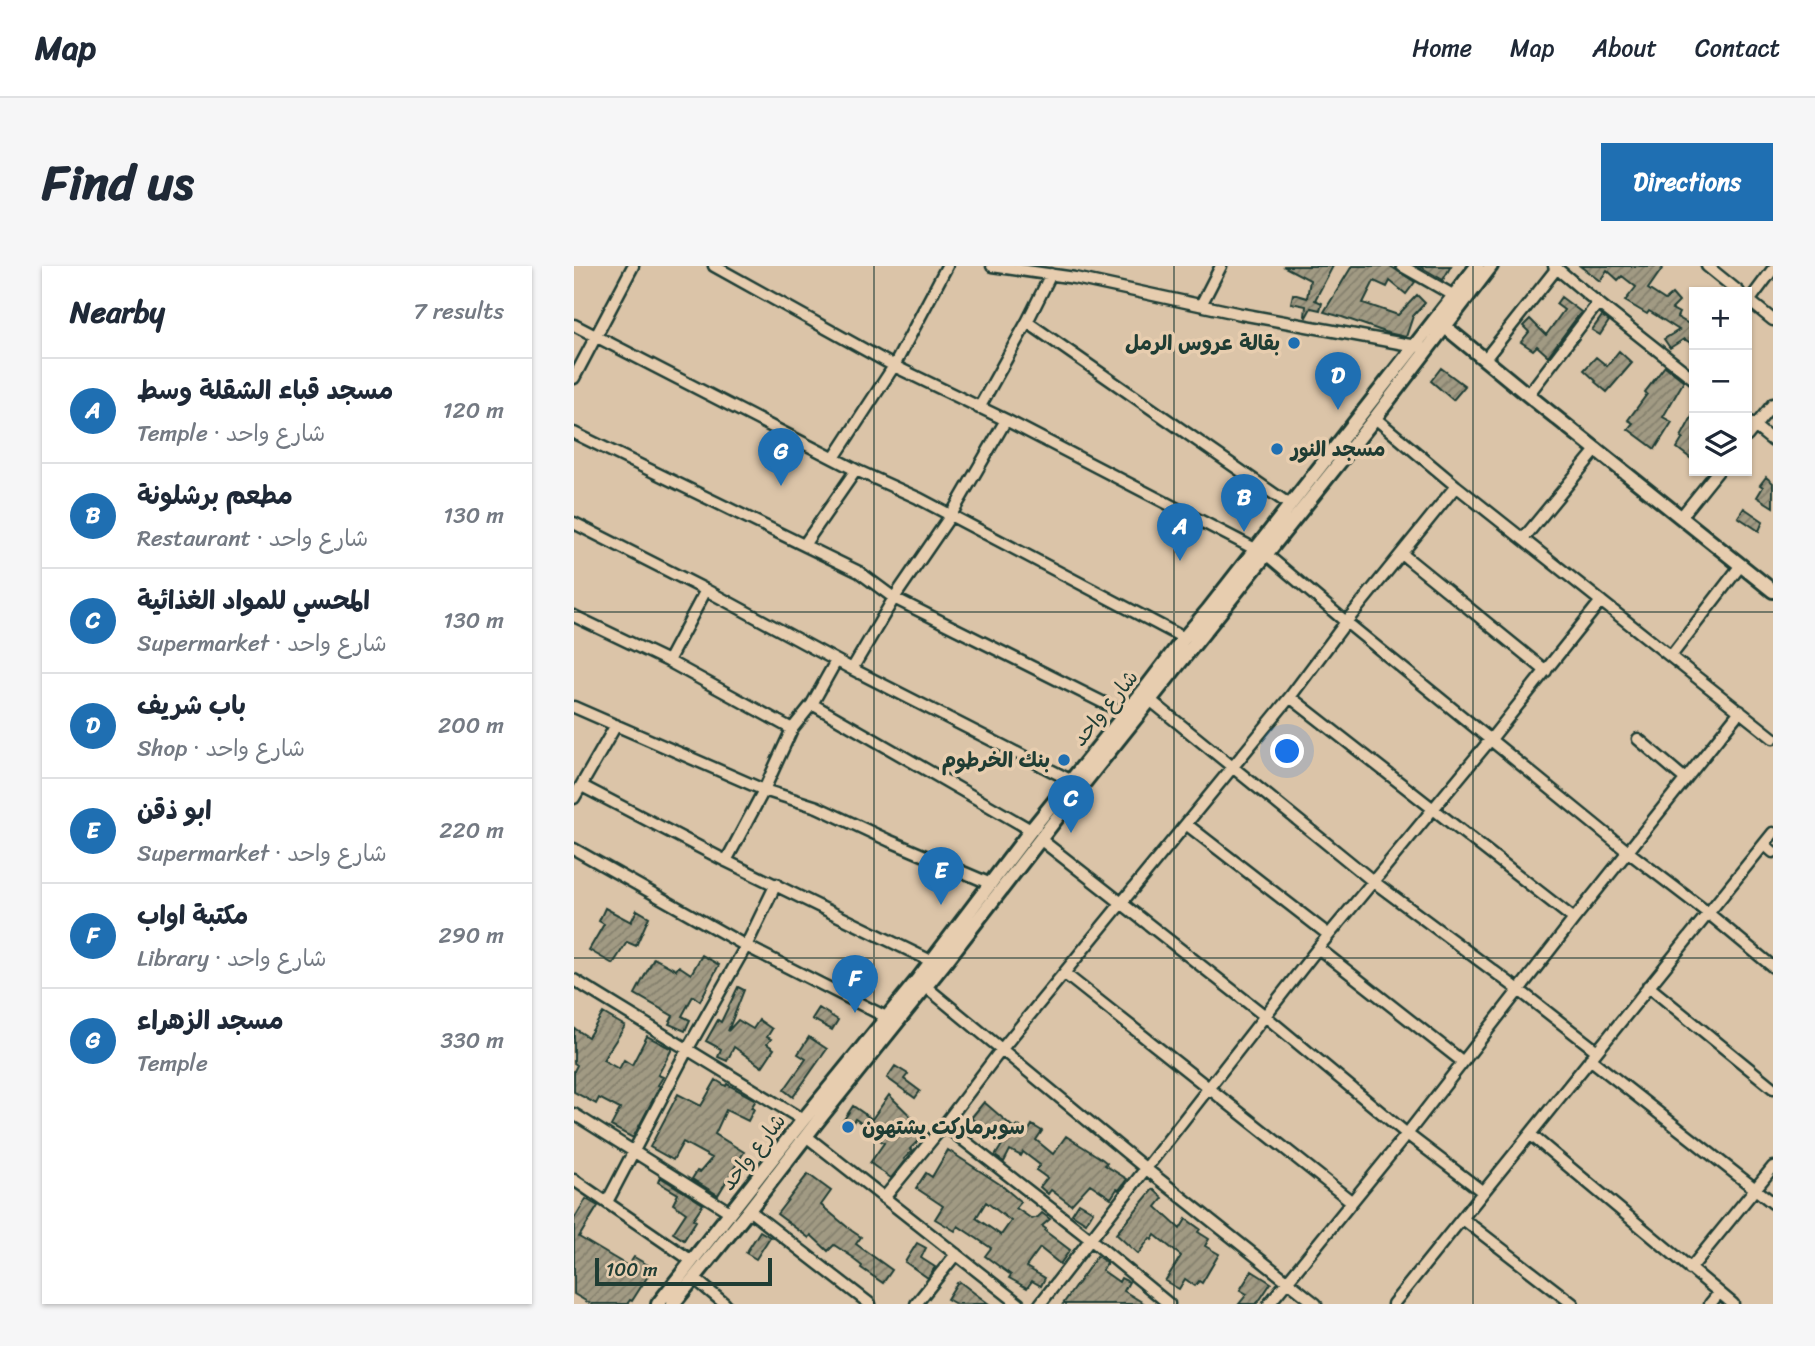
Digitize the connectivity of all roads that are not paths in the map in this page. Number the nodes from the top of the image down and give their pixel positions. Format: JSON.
{"nodes":[{"id":1,"x":633,"y":266,"type":"edge"},
{"id":2,"x":714,"y":266,"type":"edge"},
{"id":3,"x":947,"y":266,"type":"edge"},
{"id":4,"x":992,"y":266,"type":"edge"},
{"id":5,"x":1082,"y":266,"type":"edge"},
{"id":6,"x":1221,"y":266,"type":"edge"},
{"id":7,"x":1402,"y":266,"type":"edge"},
{"id":8,"x":1477,"y":266,"type":"edge"},
{"id":9,"x":1491,"y":266,"type":"edge"},
{"id":10,"x":1707,"y":266,"type":"edge"},
{"id":11,"x":1555,"y":267,"type":"edge"},
{"id":12,"x":1773,"y":269,"type":"edge"},
{"id":13,"x":1051,"y":274,"type":"junction"},
{"id":14,"x":1075,"y":278,"type":"junction"},
{"id":15,"x":1733,"y":287,"type":"edge"},
{"id":16,"x":1752,"y":295,"type":"edge"},
{"id":17,"x":1459,"y":298,"type":"junction"},
{"id":18,"x":1598,"y":303,"type":"junction"},
{"id":19,"x":1201,"y":305,"type":"junction"},
{"id":20,"x":1752,"y":305,"type":"edge"},
{"id":21,"x":1773,"y":320,"type":"edge"},
{"id":22,"x":1027,"y":322,"type":"junction"},
{"id":23,"x":1440,"y":322,"type":"junction"},
{"id":24,"x":574,"y":325,"type":"edge"},
{"id":25,"x":597,"y":337,"type":"junction"},
{"id":26,"x":1414,"y":346,"type":"junction"},
{"id":27,"x":1427,"y":348,"type":"junction"},
{"id":28,"x":1485,"y":359,"type":"junction"},
{"id":29,"x":894,"y":366,"type":"junction"},
{"id":30,"x":1689,"y":373,"type":"edge"},
{"id":31,"x":574,"y":378,"type":"edge"},
{"id":32,"x":1528,"y":394,"type":"junction"},
{"id":33,"x":1773,"y":404,"type":"edge"},
{"id":34,"x":979,"y":408,"type":"junction"},
{"id":35,"x":1375,"y":418,"type":"junction"},
{"id":36,"x":1006,"y":420,"type":"junction"},
{"id":37,"x":1752,"y":422,"type":"edge"},
{"id":38,"x":1752,"y":424,"type":"edge"},
{"id":39,"x":574,"y":433,"type":"edge"},
{"id":40,"x":1773,"y":441,"type":"edge"},
{"id":41,"x":1597,"y":449,"type":"junction"},
{"id":42,"x":834,"y":458,"type":"junction"},
{"id":43,"x":856,"y":470,"type":"junction"},
{"id":44,"x":1714,"y":476,"type":"edge"},
{"id":45,"x":1456,"y":485,"type":"junction"},
{"id":46,"x":1290,"y":505,"type":"junction"},
{"id":47,"x":951,"y":515,"type":"junction"},
{"id":48,"x":1681,"y":517,"type":"junction"},
{"id":49,"x":574,"y":523,"type":"edge"},
{"id":50,"x":1523,"y":539,"type":"junction"},
{"id":51,"x":804,"y":545,"type":"junction"},
{"id":52,"x":1260,"y":552,"type":"junction"},
{"id":53,"x":1402,"y":554,"type":"junction"},
{"id":54,"x":1741,"y":565,"type":"junction"},
{"id":55,"x":706,"y":590,"type":"junction"},
{"id":56,"x":1773,"y":591,"type":"edge"},
{"id":57,"x":894,"y":598,"type":"junction"},
{"id":58,"x":1601,"y":601,"type":"junction"},
{"id":59,"x":1213,"y":614,"type":"junction"},
{"id":60,"x":574,"y":616,"type":"edge"},
{"id":61,"x":1346,"y":622,"type":"junction"},
{"id":62,"x":1184,"y":638,"type":"junction"},
{"id":63,"x":1671,"y":656,"type":"junction"},
{"id":64,"x":668,"y":661,"type":"junction"},
{"id":65,"x":836,"y":661,"type":"junction"},
{"id":66,"x":852,"y":670,"type":"junction"},
{"id":67,"x":1546,"y":670,"type":"junction"},
{"id":68,"x":1290,"y":697,"type":"junction"},
{"id":69,"x":1150,"y":700,"type":"junction"},
{"id":70,"x":812,"y":704,"type":"junction"},
{"id":71,"x":574,"y":707,"type":"edge"},
{"id":72,"x":1740,"y":711,"type":"junction"},
{"id":73,"x":1126,"y":714,"type":"junction"},
{"id":74,"x":617,"y":725,"type":"junction"},
{"id":75,"x":792,"y":729,"type":"junction"},
{"id":76,"x":1773,"y":738,"type":"edge"},
{"id":77,"x":1491,"y":739,"type":"junction"},
{"id":78,"x":1638,"y":739,"type":"dead end"},
{"id":79,"x":1232,"y":766,"type":"junction"},
{"id":80,"x":1685,"y":779,"type":"junction"},
{"id":81,"x":1072,"y":781,"type":"junction"},
{"id":82,"x":582,"y":786,"type":"junction"},
{"id":83,"x":764,"y":790,"type":"junction"},
{"id":84,"x":574,"y":798,"type":"edge"},
{"id":85,"x":1432,"y":809,"type":"junction"},
{"id":86,"x":1186,"y":824,"type":"junction"},
{"id":87,"x":1773,"y":833,"type":"edge"},
{"id":88,"x":1036,"y":835,"type":"junction"},
{"id":89,"x":1764,"y":845,"type":"junction"},
{"id":90,"x":574,"y":849,"type":"edge"},
{"id":91,"x":1628,"y":851,"type":"junction"},
{"id":92,"x":1773,"y":852,"type":"edge"},
{"id":93,"x":726,"y":861,"type":"junction"},
{"id":94,"x":1374,"y":882,"type":"junction"},
{"id":95,"x":776,"y":884,"type":"junction"},
{"id":96,"x":991,"y":884,"type":"junction"},
{"id":97,"x":1121,"y":903,"type":"junction"},
{"id":98,"x":1708,"y":914,"type":"junction"},
{"id":99,"x":974,"y":916,"type":"junction"},
{"id":100,"x":1574,"y":919,"type":"junction"},
{"id":101,"x":1329,"y":935,"type":"junction"},
{"id":102,"x":746,"y":946,"type":"junction"},
{"id":103,"x":1318,"y":948,"type":"junction"},
{"id":104,"x":931,"y":961,"type":"junction"},
{"id":105,"x":1773,"y":967,"type":"edge"},
{"id":106,"x":1065,"y":974,"type":"junction"},
{"id":107,"x":574,"y":981,"type":"edge"},
{"id":108,"x":925,"y":986,"type":"junction"},
{"id":109,"x":1648,"y":986,"type":"junction"},
{"id":110,"x":1519,"y":990,"type":"junction"},
{"id":111,"x":1265,"y":1016,"type":"junction"},
{"id":112,"x":886,"y":1017,"type":"junction"},
{"id":113,"x":1001,"y":1050,"type":"junction"},
{"id":114,"x":687,"y":1051,"type":"junction"},
{"id":115,"x":1594,"y":1055,"type":"junction"},
{"id":116,"x":1463,"y":1062,"type":"junction"},
{"id":117,"x":1209,"y":1088,"type":"junction"},
{"id":118,"x":1773,"y":1088,"type":"edge"},
{"id":119,"x":574,"y":1114,"type":"edge"},
{"id":120,"x":803,"y":1120,"type":"junction"},
{"id":121,"x":944,"y":1125,"type":"junction"},
{"id":122,"x":1407,"y":1133,"type":"junction"},
{"id":123,"x":1531,"y":1135,"type":"junction"},
{"id":124,"x":806,"y":1136,"type":"junction"},
{"id":125,"x":633,"y":1152,"type":"junction"},
{"id":126,"x":1773,"y":1167,"type":"edge"},
{"id":127,"x":1145,"y":1168,"type":"junction"},
{"id":128,"x":574,"y":1180,"type":"edge"},
{"id":129,"x":1755,"y":1188,"type":"junction"},
{"id":130,"x":1483,"y":1192,"type":"junction"},
{"id":131,"x":884,"y":1198,"type":"junction"},
{"id":132,"x":1351,"y":1201,"type":"junction"},
{"id":133,"x":607,"y":1202,"type":"junction"},
{"id":134,"x":1773,"y":1202,"type":"edge"},
{"id":135,"x":749,"y":1210,"type":"junction"},
{"id":136,"x":730,"y":1212,"type":"junction"},
{"id":137,"x":1463,"y":1219,"type":"junction"},
{"id":138,"x":1090,"y":1239,"type":"junction"},
{"id":139,"x":712,"y":1246,"type":"junction"},
{"id":140,"x":957,"y":1254,"type":"junction"},
{"id":141,"x":692,"y":1261,"type":"junction"},
{"id":142,"x":1690,"y":1269,"type":"junction"},
{"id":143,"x":694,"y":1278,"type":"junction"},
{"id":144,"x":1287,"y":1282,"type":"junction"},
{"id":145,"x":1719,"y":1293,"type":"junction"},
{"id":146,"x":1559,"y":1300,"type":"edge"},
{"id":147,"x":658,"y":1304,"type":"edge"},
{"id":148,"x":673,"y":1304,"type":"edge"},
{"id":149,"x":725,"y":1304,"type":"edge"},
{"id":150,"x":870,"y":1304,"type":"edge"},
{"id":151,"x":916,"y":1304,"type":"edge"},
{"id":152,"x":1018,"y":1304,"type":"edge"},
{"id":153,"x":1040,"y":1304,"type":"edge"},
{"id":154,"x":1169,"y":1304,"type":"edge"},
{"id":155,"x":1269,"y":1304,"type":"edge"},
{"id":156,"x":1316,"y":1304,"type":"edge"},
{"id":157,"x":1393,"y":1304,"type":"edge"},
{"id":158,"x":1573,"y":1304,"type":"edge"},
{"id":159,"x":1710,"y":1304,"type":"edge"},
{"id":160,"x":1734,"y":1304,"type":"edge"}],
"edges":[{"from":1,"to":25,"type":"street"},
{"from":2,"to":29,"type":"street"},
{"from":3,"to":29,"type":"street"},
{"from":4,"to":13,"type":"street"},
{"from":5,"to":14,"type":"street"},
{"from":6,"to":19,"type":"street"},
{"from":7,"to":17,"type":"street"},
{"from":8,"to":17,"type":"street","name":"شارع واحد"},
{"from":9,"to":17,"type":"street","name":"شارع واحد"},
{"from":10,"to":15,"type":"street"},
{"from":11,"to":18,"type":"street"},
{"from":11,"to":28,"type":"street"},
{"from":12,"to":16,"type":"street"},
{"from":13,"to":14,"type":"street"},
{"from":13,"to":22,"type":"street"},
{"from":14,"to":19,"type":"street"},
{"from":17,"to":23,"type":"street","name":"شارع واحد"},
{"from":18,"to":30,"type":"street"},
{"from":18,"to":32,"type":"street"},
{"from":19,"to":26,"type":"street"},
{"from":20,"to":21,"type":"street"},
{"from":22,"to":34,"type":"street"},
{"from":22,"to":46,"type":"street"},
{"from":23,"to":26,"type":"street","name":"شارع واحد"},
{"from":23,"to":27,"type":"street","name":"شارع واحد"},
{"from":23,"to":28,"type":"street"},
{"from":24,"to":25,"type":"street"},
{"from":25,"to":31,"type":"street"},
{"from":25,"to":42,"type":"street"},
{"from":26,"to":27,"type":"street"},
{"from":26,"to":46,"type":"street","name":"شارع واحد"},
{"from":27,"to":35,"type":"street","name":"شارع واحد"},
{"from":28,"to":32,"type":"street"},
{"from":29,"to":34,"type":"street"},
{"from":29,"to":42,"type":"street"},
{"from":32,"to":41,"type":"street"},
{"from":33,"to":37,"type":"street"},
{"from":34,"to":36,"type":"street"},
{"from":35,"to":45,"type":"street"},
{"from":35,"to":52,"type":"street","name":"شارع واحد"},
{"from":36,"to":47,"type":"street"},
{"from":36,"to":52,"type":"street"},
{"from":38,"to":40,"type":"street"},
{"from":39,"to":51,"type":"street"},
{"from":41,"to":48,"type":"street"},
{"from":41,"to":50,"type":"street"},
{"from":42,"to":43,"type":"street"},
{"from":43,"to":47,"type":"street"},
{"from":43,"to":51,"type":"street"},
{"from":44,"to":48,"type":"street"},
{"from":45,"to":50,"type":"street"},
{"from":45,"to":53,"type":"street"},
{"from":46,"to":52,"type":"street","name":"شارع واحد"},
{"from":47,"to":57,"type":"street"},
{"from":47,"to":62,"type":"street"},
{"from":48,"to":54,"type":"street"},
{"from":49,"to":55,"type":"street"},
{"from":50,"to":58,"type":"street"},
{"from":51,"to":57,"type":"street"},
{"from":52,"to":59,"type":"street","name":"شارع واحد"},
{"from":52,"to":61,"type":"street"},
{"from":53,"to":61,"type":"street"},
{"from":53,"to":67,"type":"street"},
{"from":54,"to":56,"type":"street"},
{"from":54,"to":63,"type":"street"},
{"from":55,"to":64,"type":"street"},
{"from":55,"to":65,"type":"street"},
{"from":57,"to":66,"type":"street"},
{"from":57,"to":73,"type":"street"},
{"from":58,"to":63,"type":"street"},
{"from":58,"to":67,"type":"street"},
{"from":59,"to":62,"type":"street","name":"شارع واحد"},
{"from":59,"to":69,"type":"street","name":"شارع واحد"},
{"from":60,"to":64,"type":"street"},
{"from":61,"to":68,"type":"street"},
{"from":61,"to":77,"type":"street"},
{"from":62,"to":73,"type":"street","name":"شارع واحد"},
{"from":63,"to":72,"type":"street"},
{"from":64,"to":75,"type":"street"},
{"from":65,"to":66,"type":"street"},
{"from":65,"to":70,"type":"street"},
{"from":66,"to":81,"type":"street"},
{"from":67,"to":77,"type":"street"},
{"from":68,"to":79,"type":"street"},
{"from":68,"to":85,"type":"street"},
{"from":69,"to":79,"type":"street"},
{"from":69,"to":88,"type":"street","name":"شارع واحد"},
{"from":70,"to":75,"type":"street"},
{"from":70,"to":88,"type":"street"},
{"from":71,"to":74,"type":"street"},
{"from":72,"to":76,"type":"street"},
{"from":72,"to":80,"type":"street"},
{"from":73,"to":81,"type":"street","name":"شارع واحد"},
{"from":74,"to":82,"type":"street"},
{"from":74,"to":83,"type":"street"},
{"from":75,"to":83,"type":"street"},
{"from":77,"to":85,"type":"street"},
{"from":77,"to":91,"type":"street"},
{"from":78,"to":80,"type":"street"},
{"from":79,"to":86,"type":"street"},
{"from":79,"to":94,"type":"street"},
{"from":80,"to":91,"type":"street"},
{"from":81,"to":88,"type":"street","name":"شارع واحد"},
{"from":82,"to":84,"type":"street"},
{"from":82,"to":93,"type":"street"},
{"from":83,"to":93,"type":"street"},
{"from":83,"to":96,"type":"street"},
{"from":85,"to":94,"type":"street"},
{"from":85,"to":100,"type":"street"},
{"from":86,"to":97,"type":"street"},
{"from":86,"to":101,"type":"street"},
{"from":87,"to":89,"type":"street"},
{"from":88,"to":96,"type":"street","name":"شارع واحد"},
{"from":88,"to":97,"type":"street"},
{"from":88,"to":99,"type":"street","name":"شارع واحد"},
{"from":89,"to":92,"type":"street"},
{"from":89,"to":98,"type":"street"},
{"from":90,"to":102,"type":"street"},
{"from":91,"to":98,"type":"street"},
{"from":91,"to":100,"type":"street"},
{"from":93,"to":95,"type":"street"},
{"from":94,"to":101,"type":"street"},
{"from":94,"to":110,"type":"street"},
{"from":95,"to":102,"type":"street"},
{"from":95,"to":104,"type":"street"},
{"from":96,"to":99,"type":"street","name":"شارع واحد"},
{"from":97,"to":106,"type":"street"},
{"from":97,"to":111,"type":"street"},
{"from":98,"to":105,"type":"street"},
{"from":98,"to":109,"type":"street"},
{"from":99,"to":104,"type":"street","name":"شارع واحد"},
{"from":99,"to":108,"type":"street","name":"شارع واحد"},
{"from":100,"to":110,"type":"street"},
{"from":101,"to":103,"type":"street"},
{"from":102,"to":112,"type":"street"},
{"from":102,"to":114,"type":"street"},
{"from":103,"to":111,"type":"street"},
{"from":103,"to":116,"type":"street"},
{"from":104,"to":112,"type":"street","name":"شارع واحد"},
{"from":106,"to":113,"type":"street"},
{"from":106,"to":117,"type":"street"},
{"from":107,"to":114,"type":"street"},
{"from":108,"to":113,"type":"street"},
{"from":108,"to":124,"type":"street","name":"شارع واحد"},
{"from":109,"to":115,"type":"street"},
{"from":109,"to":118,"type":"street"},
{"from":110,"to":115,"type":"street"},
{"from":110,"to":116,"type":"street"},
{"from":111,"to":117,"type":"street"},
{"from":111,"to":122,"type":"street"},
{"from":112,"to":120,"type":"street","name":"شارع واحد"},
{"from":113,"to":121,"type":"street"},
{"from":113,"to":127,"type":"street"},
{"from":114,"to":120,"type":"street"},
{"from":114,"to":125,"type":"street"},
{"from":115,"to":123,"type":"street"},
{"from":115,"to":129,"type":"street"},
{"from":116,"to":122,"type":"street"},
{"from":117,"to":127,"type":"street"},
{"from":117,"to":132,"type":"street"},
{"from":119,"to":125,"type":"street"},
{"from":120,"to":136,"type":"street","name":"شارع واحد"},
{"from":121,"to":131,"type":"street"},
{"from":121,"to":138,"type":"street"},
{"from":122,"to":130,"type":"street"},
{"from":122,"to":132,"type":"street"},
{"from":123,"to":130,"type":"street"},
{"from":123,"to":142,"type":"street"},
{"from":124,"to":131,"type":"street"},
{"from":124,"to":135,"type":"street","name":"شارع واحد"},
{"from":125,"to":133,"type":"street"},
{"from":125,"to":136,"type":"street"},
{"from":126,"to":129,"type":"street"},
{"from":127,"to":138,"type":"street"},
{"from":127,"to":144,"type":"street"},
{"from":128,"to":133,"type":"street"},
{"from":129,"to":134,"type":"street"},
{"from":129,"to":142,"type":"street"},
{"from":130,"to":137,"type":"street"},
{"from":131,"to":140,"type":"street"},
{"from":132,"to":144,"type":"street"},
{"from":133,"to":141,"type":"street"},
{"from":135,"to":139,"type":"street","name":"شارع واحد"},
{"from":135,"to":150,"type":"street"},
{"from":136,"to":139,"type":"street","name":"شارع واحد"},
{"from":137,"to":146,"type":"street"},
{"from":137,"to":157,"type":"street"},
{"from":138,"to":153,"type":"street"},
{"from":138,"to":154,"type":"street"},
{"from":139,"to":141,"type":"street","name":"شارع واحد"},
{"from":139,"to":143,"type":"street","name":"شارع واحد"},
{"from":140,"to":151,"type":"street"},
{"from":140,"to":152,"type":"street"},
{"from":141,"to":147,"type":"street","name":"شارع واحد"},
{"from":142,"to":145,"type":"street"},
{"from":143,"to":148,"type":"street","name":"شارع واحد"},
{"from":143,"to":149,"type":"street"},
{"from":144,"to":155,"type":"street"},
{"from":144,"to":156,"type":"street"},
{"from":145,"to":159,"type":"street"},
{"from":145,"to":160,"type":"street"},
{"from":146,"to":158,"type":"street"}]}
